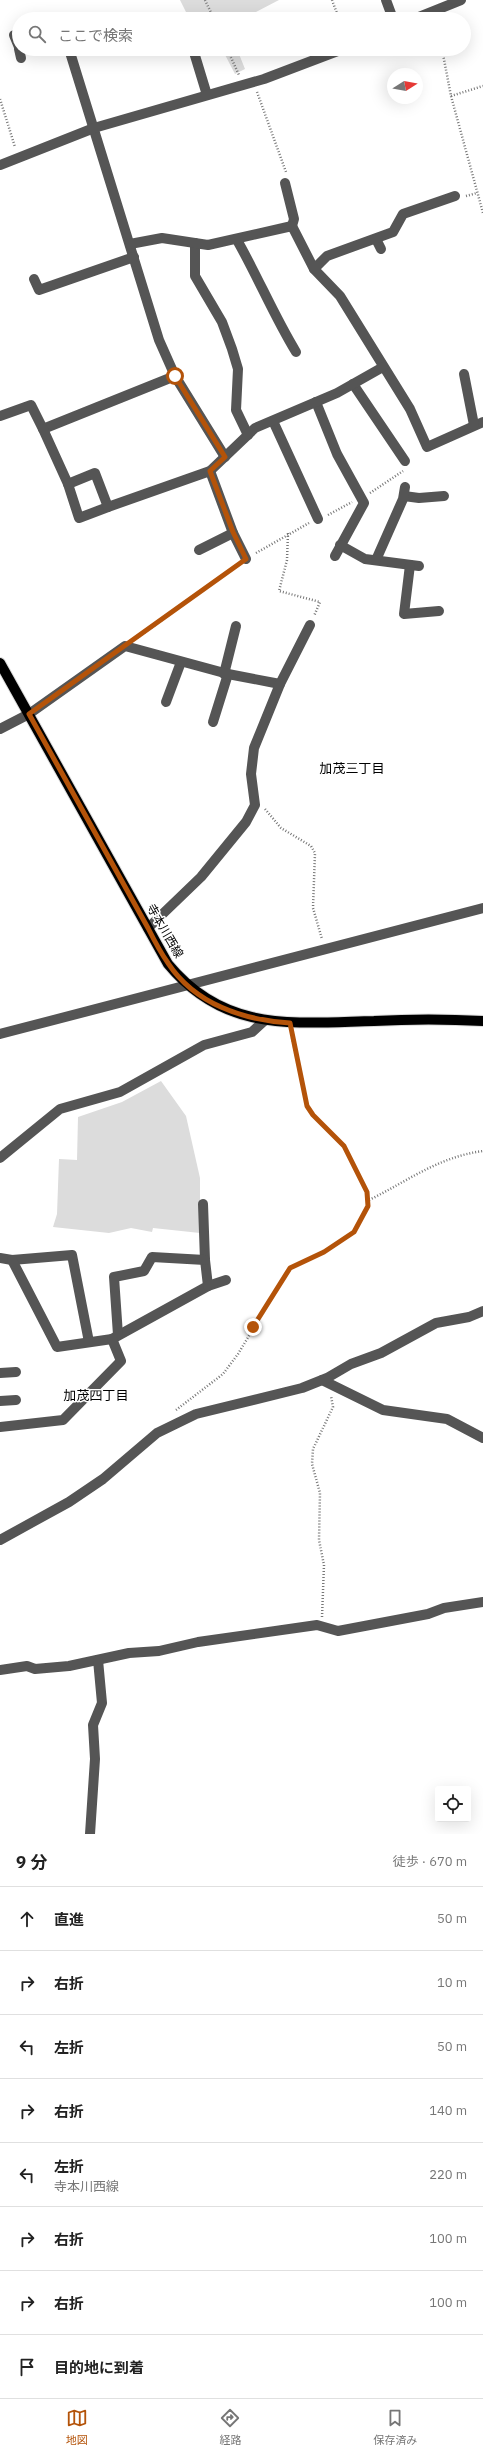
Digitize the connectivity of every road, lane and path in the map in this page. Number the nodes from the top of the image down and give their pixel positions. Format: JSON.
{"nodes":[{"id":1,"x":205,"y":0,"type":"edge"},
{"id":2,"x":332,"y":0,"type":"edge"},
{"id":3,"x":386,"y":0,"type":"edge"},
{"id":4,"x":461,"y":0,"type":"edge"},
{"id":5,"x":211,"y":12,"type":"edge"},
{"id":6,"x":336,"y":12,"type":"edge"},
{"id":7,"x":390,"y":12,"type":"edge"},
{"id":8,"x":431,"y":12,"type":"edge"},
{"id":9,"x":71,"y":56,"type":"edge"},
{"id":10,"x":195,"y":56,"type":"edge"},
{"id":11,"x":231,"y":56,"type":"edge"},
{"id":12,"x":324,"y":56,"type":"edge"},
{"id":13,"x":443,"y":56,"type":"edge"},
{"id":14,"x":249,"y":84,"type":"junction"},
{"id":15,"x":483,"y":86,"type":"edge"},
{"id":16,"x":208,"y":95,"type":"junction"},
{"id":17,"x":451,"y":96,"type":"junction"},
{"id":18,"x":0,"y":99,"type":"edge"},
{"id":19,"x":94,"y":128,"type":"junction"},
{"id":20,"x":18,"y":157,"type":"junction"},
{"id":21,"x":0,"y":165,"type":"edge"},
{"id":22,"x":285,"y":183,"type":"joint"},
{"id":23,"x":455,"y":196,"type":"dead end"},
{"id":24,"x":483,"y":213,"type":"edge"},
{"id":25,"x":292,"y":226,"type":"junction"},
{"id":26,"x":376,"y":239,"type":"junction"},
{"id":27,"x":237,"y":240,"type":"junction"},
{"id":28,"x":195,"y":243,"type":"junction"},
{"id":29,"x":130,"y":244,"type":"junction"},
{"id":30,"x":380,"y":249,"type":"dead end"},
{"id":31,"x":134,"y":256,"type":"junction"},
{"id":32,"x":314,"y":268,"type":"junction"},
{"id":33,"x":34,"y":279,"type":"dead end"},
{"id":34,"x":39,"y":290,"type":"junction"},
{"id":35,"x":42,"y":300,"type":"dead end"},
{"id":36,"x":296,"y":352,"type":"dead end"},
{"id":37,"x":383,"y":367,"type":"junction"},
{"id":38,"x":464,"y":374,"type":"dead end"},
{"id":39,"x":175,"y":376,"type":"junction"},
{"id":40,"x":353,"y":384,"type":"junction"},
{"id":41,"x":316,"y":402,"type":"junction"},
{"id":42,"x":0,"y":416,"type":"edge"},
{"id":43,"x":273,"y":421,"type":"junction"},
{"id":44,"x":478,"y":424,"type":"edge"},
{"id":45,"x":43,"y":429,"type":"junction"},
{"id":46,"x":248,"y":435,"type":"junction"},
{"id":47,"x":225,"y":457,"type":"junction"},
{"id":48,"x":405,"y":461,"type":"dead end"},
{"id":49,"x":210,"y":471,"type":"junction"},
{"id":50,"x":68,"y":484,"type":"junction"},
{"id":51,"x":444,"y":496,"type":"dead end"},
{"id":52,"x":108,"y":507,"type":"junction"},
{"id":53,"x":318,"y":519,"type":"dead end"},
{"id":54,"x":233,"y":532,"type":"junction"},
{"id":55,"x":340,"y":545,"type":"junction"},
{"id":56,"x":199,"y":550,"type":"dead end"},
{"id":57,"x":335,"y":556,"type":"dead end"},
{"id":58,"x":246,"y":559,"type":"junction"},
{"id":59,"x":376,"y":560,"type":"junction"},
{"id":60,"x":439,"y":611,"type":"dead end"},
{"id":61,"x":310,"y":625,"type":"joint"},
{"id":62,"x":236,"y":626,"type":"dead end"},
{"id":63,"x":125,"y":646,"type":"junction"},
{"id":64,"x":181,"y":662,"type":"junction"},
{"id":65,"x":0,"y":663,"type":"edge"},
{"id":66,"x":226,"y":674,"type":"junction"},
{"id":67,"x":280,"y":684,"type":"junction"},
{"id":68,"x":166,"y":702,"type":"dead end"},
{"id":69,"x":29,"y":714,"type":"junction"},
{"id":70,"x":213,"y":722,"type":"dead end"},
{"id":71,"x":0,"y":729,"type":"edge"},
{"id":72,"x":255,"y":803,"type":"junction"},
{"id":73,"x":483,"y":908,"type":"edge"},
{"id":74,"x":148,"y":928,"type":"junction"},
{"id":75,"x":324,"y":949,"type":"junction"},
{"id":76,"x":189,"y":986,"type":"junction"},
{"id":77,"x":264,"y":1021,"type":"junction"},
{"id":78,"x":483,"y":1021,"type":"edge"},
{"id":79,"x":290,"y":1023,"type":"junction"},
{"id":80,"x":0,"y":1034,"type":"edge"},
{"id":81,"x":483,"y":1151,"type":"edge"},
{"id":82,"x":0,"y":1158,"type":"edge"},
{"id":83,"x":369,"y":1200,"type":"junction"},
{"id":84,"x":204,"y":1204,"type":"dead end"},
{"id":85,"x":0,"y":1258,"type":"edge"},
{"id":86,"x":12,"y":1260,"type":"junction"},
{"id":87,"x":204,"y":1260,"type":"junction"},
{"id":88,"x":226,"y":1280,"type":"dead end"},
{"id":89,"x":208,"y":1286,"type":"junction"},
{"id":90,"x":483,"y":1311,"type":"edge"},
{"id":91,"x":115,"y":1337,"type":"junction"},
{"id":92,"x":89,"y":1342,"type":"junction"},
{"id":93,"x":16,"y":1372,"type":"dead end"},
{"id":94,"x":0,"y":1373,"type":"edge"},
{"id":95,"x":326,"y":1382,"type":"junction"},
{"id":96,"x":16,"y":1400,"type":"dead end"},
{"id":97,"x":0,"y":1401,"type":"edge"},
{"id":98,"x":172,"y":1413,"type":"dead end"},
{"id":99,"x":0,"y":1427,"type":"edge"},
{"id":100,"x":483,"y":1438,"type":"edge"},
{"id":101,"x":0,"y":1540,"type":"edge"},
{"id":102,"x":483,"y":1602,"type":"edge"},
{"id":103,"x":322,"y":1627,"type":"junction"},
{"id":104,"x":98,"y":1660,"type":"junction"},
{"id":105,"x":0,"y":1670,"type":"edge"},
{"id":106,"x":90,"y":1834,"type":"edge"}],
"edges":[{"from":1,"to":5,"type":"path"},
{"from":2,"to":6,"type":"path"},
{"from":3,"to":7,"type":"street"},
{"from":4,"to":8,"type":"street"},
{"from":9,"to":19,"type":"street"},
{"from":10,"to":16,"type":"street"},
{"from":11,"to":14,"type":"path"},
{"from":12,"to":14,"type":"street"},
{"from":13,"to":17,"type":"path"},
{"from":14,"to":16,"type":"street"},
{"from":14,"to":22,"type":"path"},
{"from":15,"to":17,"type":"path"},
{"from":16,"to":19,"type":"street"},
{"from":17,"to":24,"type":"path"},
{"from":18,"to":20,"type":"path"},
{"from":19,"to":20,"type":"street"},
{"from":19,"to":29,"type":"street"},
{"from":20,"to":21,"type":"street"},
{"from":22,"to":25,"type":"street"},
{"from":23,"to":26,"type":"street"},
{"from":25,"to":27,"type":"street"},
{"from":25,"to":32,"type":"street"},
{"from":26,"to":30,"type":"street"},
{"from":26,"to":32,"type":"street"},
{"from":27,"to":28,"type":"street"},
{"from":27,"to":36,"type":"street"},
{"from":28,"to":29,"type":"street"},
{"from":28,"to":46,"type":"street"},
{"from":29,"to":31,"type":"street"},
{"from":31,"to":34,"type":"street"},
{"from":31,"to":39,"type":"street"},
{"from":32,"to":37,"type":"street"},
{"from":33,"to":34,"type":"street"},
{"from":34,"to":35,"type":"street"},
{"from":37,"to":40,"type":"street"},
{"from":37,"to":44,"type":"street"},
{"from":38,"to":44,"type":"street"},
{"from":39,"to":45,"type":"street"},
{"from":39,"to":47,"type":"street"},
{"from":40,"to":41,"type":"street"},
{"from":40,"to":48,"type":"street"},
{"from":41,"to":43,"type":"street"},
{"from":41,"to":55,"type":"street"},
{"from":42,"to":45,"type":"street"},
{"from":43,"to":46,"type":"street"},
{"from":43,"to":53,"type":"street"},
{"from":45,"to":50,"type":"street"},
{"from":46,"to":47,"type":"street"},
{"from":47,"to":49,"type":"street"},
{"from":49,"to":52,"type":"street"},
{"from":49,"to":54,"type":"street"},
{"from":50,"to":52,"type":"street"},
{"from":50,"to":52,"type":"street"},
{"from":51,"to":59,"type":"street"},
{"from":54,"to":56,"type":"street"},
{"from":54,"to":58,"type":"street"},
{"from":55,"to":57,"type":"street"},
{"from":55,"to":59,"type":"street"},
{"from":58,"to":61,"type":"path"},
{"from":58,"to":63,"type":"path"},
{"from":59,"to":60,"type":"street"},
{"from":61,"to":67,"type":"street"},
{"from":62,"to":66,"type":"street"},
{"from":63,"to":64,"type":"street"},
{"from":63,"to":69,"type":"street"},
{"from":64,"to":66,"type":"street"},
{"from":64,"to":68,"type":"street"},
{"from":65,"to":69,"type":"main road","name":"寺本川西線"},
{"from":66,"to":67,"type":"street"},
{"from":66,"to":70,"type":"street"},
{"from":67,"to":72,"type":"street"},
{"from":69,"to":71,"type":"street"},
{"from":69,"to":74,"type":"main road","name":"寺本川西線"},
{"from":72,"to":74,"type":"street"},
{"from":72,"to":75,"type":"path"},
{"from":73,"to":75,"type":"street"},
{"from":74,"to":76,"type":"main road","name":"寺本川西線"},
{"from":75,"to":76,"type":"street"},
{"from":76,"to":77,"type":"main road","name":"寺本川西線"},
{"from":76,"to":80,"type":"street"},
{"from":77,"to":79,"type":"main road","name":"寺本川西線"},
{"from":77,"to":82,"type":"street"},
{"from":78,"to":79,"type":"main road","name":"寺本川西線"},
{"from":79,"to":83,"type":"path"},
{"from":81,"to":83,"type":"path"},
{"from":83,"to":98,"type":"path"},
{"from":84,"to":87,"type":"street"},
{"from":85,"to":86,"type":"street"},
{"from":86,"to":92,"type":"street"},
{"from":86,"to":92,"type":"street"},
{"from":87,"to":89,"type":"street"},
{"from":87,"to":91,"type":"street"},
{"from":88,"to":89,"type":"street"},
{"from":89,"to":91,"type":"street"},
{"from":90,"to":95,"type":"street"},
{"from":91,"to":92,"type":"street"},
{"from":91,"to":99,"type":"street"},
{"from":93,"to":94,"type":"street"},
{"from":95,"to":100,"type":"street"},
{"from":95,"to":101,"type":"street"},
{"from":95,"to":103,"type":"path"},
{"from":96,"to":97,"type":"street"},
{"from":102,"to":103,"type":"street"},
{"from":103,"to":104,"type":"street"},
{"from":104,"to":105,"type":"street"},
{"from":104,"to":106,"type":"street"}]}
